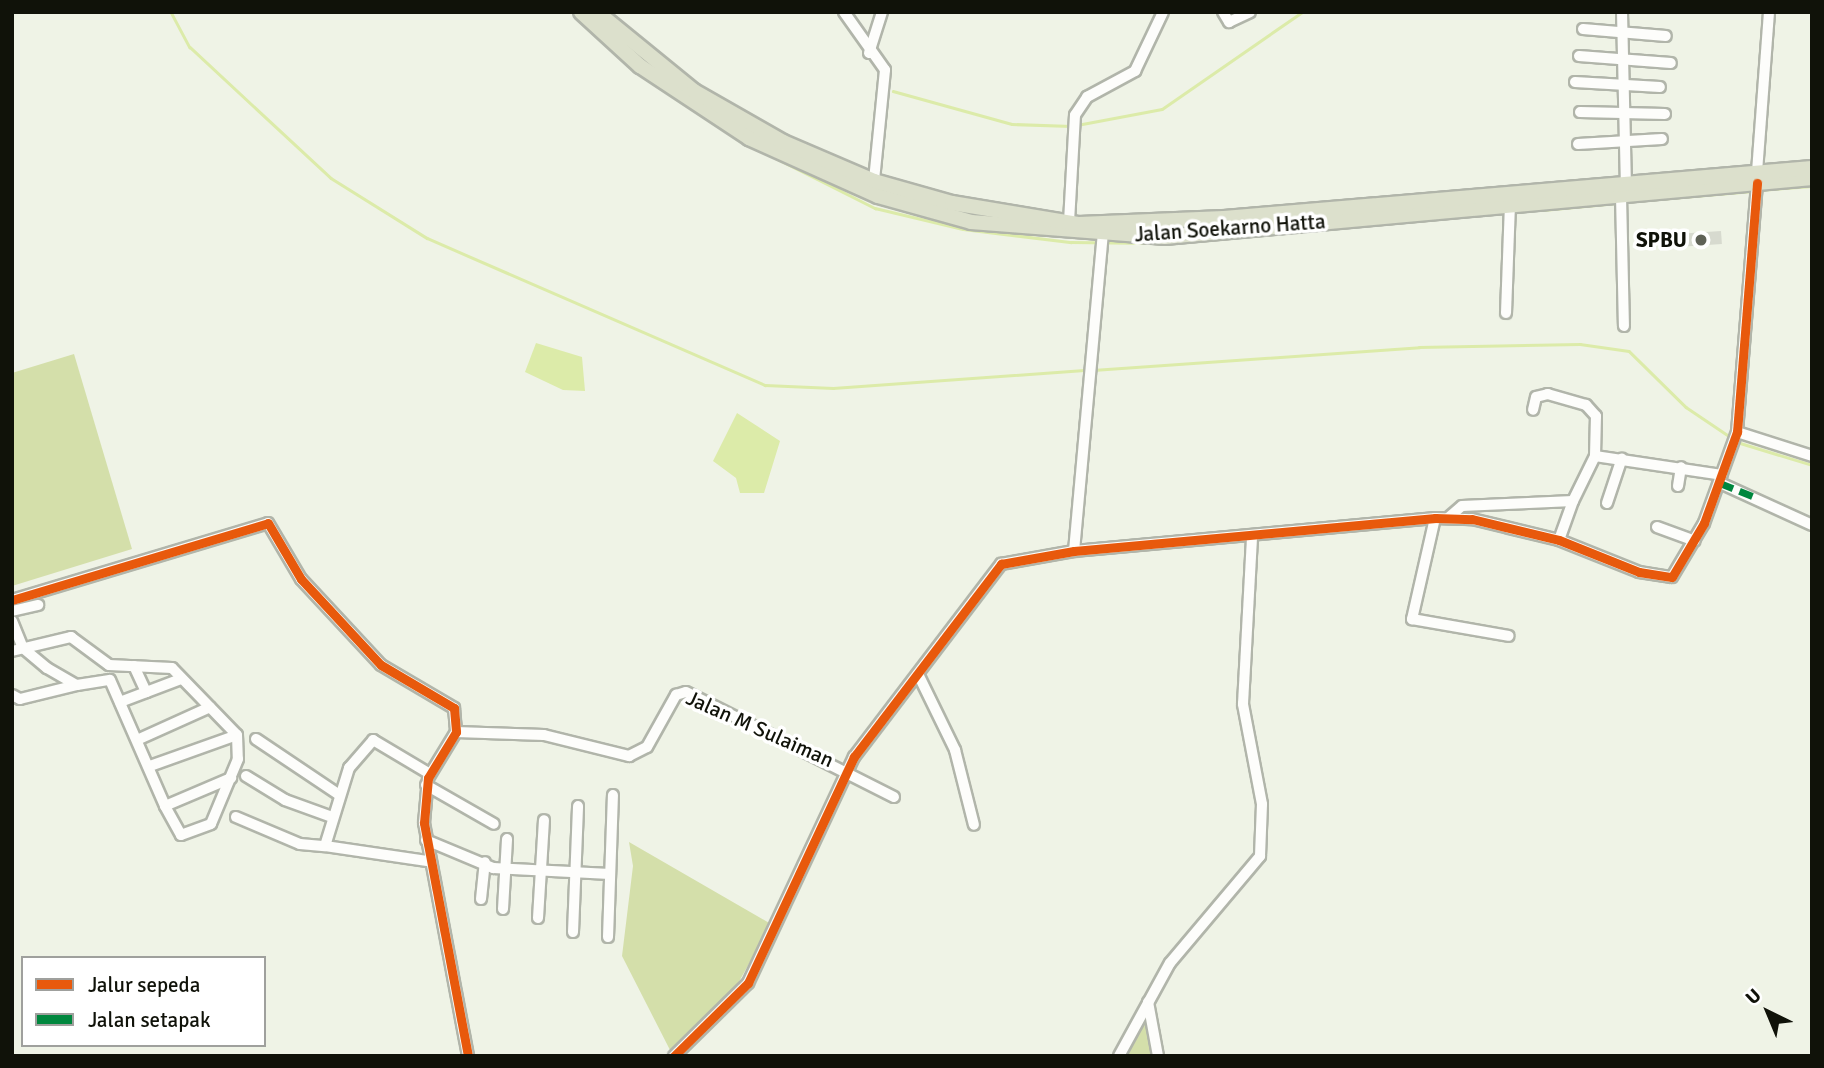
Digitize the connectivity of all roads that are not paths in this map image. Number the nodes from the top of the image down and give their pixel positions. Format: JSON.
{"nodes":[{"id":1,"x":581,"y":12,"type":"edge"},
{"id":2,"x":597,"y":12,"type":"edge"},
{"id":3,"x":844,"y":12,"type":"edge"},
{"id":4,"x":882,"y":12,"type":"edge"},
{"id":5,"x":1163,"y":12,"type":"edge"},
{"id":6,"x":1223,"y":12,"type":"edge"},
{"id":7,"x":1250,"y":12,"type":"edge"},
{"id":8,"x":1622,"y":12,"type":"edge"},
{"id":9,"x":1769,"y":12,"type":"edge"},
{"id":10,"x":1583,"y":29,"type":"dead end"},
{"id":11,"x":1623,"y":32,"type":"junction"},
{"id":12,"x":1666,"y":36,"type":"dead end"},
{"id":13,"x":869,"y":52,"type":"junction"},
{"id":14,"x":1579,"y":56,"type":"dead end"},
{"id":15,"x":1620,"y":60,"type":"junction"},
{"id":16,"x":1671,"y":63,"type":"dead end"},
{"id":17,"x":1575,"y":82,"type":"dead end"},
{"id":18,"x":1622,"y":85,"type":"junction"},
{"id":19,"x":1660,"y":87,"type":"dead end"},
{"id":20,"x":1580,"y":112,"type":"dead end"},
{"id":21,"x":1623,"y":112,"type":"junction"},
{"id":22,"x":1665,"y":114,"type":"dead end"},
{"id":23,"x":1662,"y":139,"type":"dead end"},
{"id":24,"x":1578,"y":144,"type":"dead end"},
{"id":25,"x":1626,"y":144,"type":"junction"},
{"id":26,"x":1812,"y":168,"type":"edge"},
{"id":27,"x":1812,"y":178,"type":"edge"},
{"id":28,"x":874,"y":181,"type":"junction"},
{"id":29,"x":1757,"y":181,"type":"junction"},
{"id":30,"x":1624,"y":187,"type":"junction"},
{"id":31,"x":1510,"y":208,"type":"junction"},
{"id":32,"x":1069,"y":222,"type":"junction"},
{"id":33,"x":1102,"y":237,"type":"junction"},
{"id":34,"x":1506,"y":313,"type":"dead end"},
{"id":35,"x":1624,"y":326,"type":"dead end"},
{"id":36,"x":1533,"y":410,"type":"dead end"},
{"id":37,"x":1736,"y":434,"type":"junction"},
{"id":38,"x":1595,"y":456,"type":"junction"},
{"id":39,"x":1812,"y":457,"type":"edge"},
{"id":40,"x":1622,"y":458,"type":"junction"},
{"id":41,"x":1682,"y":467,"type":"junction"},
{"id":42,"x":1721,"y":479,"type":"junction"},
{"id":43,"x":1678,"y":486,"type":"dead end"},
{"id":44,"x":1573,"y":501,"type":"junction"},
{"id":45,"x":1607,"y":503,"type":"dead end"},
{"id":46,"x":1435,"y":517,"type":"junction"},
{"id":47,"x":1448,"y":518,"type":"junction"},
{"id":48,"x":1812,"y":525,"type":"edge"},
{"id":49,"x":1657,"y":527,"type":"dead end"},
{"id":50,"x":1252,"y":538,"type":"junction"},
{"id":51,"x":1559,"y":541,"type":"junction"},
{"id":52,"x":1695,"y":541,"type":"junction"},
{"id":53,"x":1074,"y":551,"type":"junction"},
{"id":54,"x":12,"y":600,"type":"edge"},
{"id":55,"x":38,"y":606,"type":"dead end"},
{"id":56,"x":12,"y":611,"type":"edge"},
{"id":57,"x":12,"y":621,"type":"edge"},
{"id":58,"x":1509,"y":636,"type":"dead end"},
{"id":59,"x":23,"y":648,"type":"junction"},
{"id":60,"x":12,"y":651,"type":"edge"},
{"id":61,"x":109,"y":665,"type":"junction"},
{"id":62,"x":134,"y":666,"type":"junction"},
{"id":63,"x":47,"y":668,"type":"junction"},
{"id":64,"x":918,"y":674,"type":"junction"},
{"id":65,"x":181,"y":679,"type":"junction"},
{"id":66,"x":110,"y":680,"type":"junction"},
{"id":67,"x":77,"y":685,"type":"junction"},
{"id":68,"x":63,"y":686,"type":"junction"},
{"id":69,"x":146,"y":692,"type":"junction"},
{"id":70,"x":12,"y":695,"type":"edge"},
{"id":71,"x":120,"y":702,"type":"junction"},
{"id":72,"x":210,"y":707,"type":"junction"},
{"id":73,"x":456,"y":732,"type":"junction"},
{"id":74,"x":237,"y":735,"type":"junction"},
{"id":75,"x":256,"y":739,"type":"dead end"},
{"id":76,"x":137,"y":740,"type":"junction"},
{"id":77,"x":150,"y":766,"type":"junction"},
{"id":78,"x":848,"y":768,"type":"junction"},
{"id":79,"x":430,"y":774,"type":"junction"},
{"id":80,"x":246,"y":776,"type":"dead end"},
{"id":81,"x":231,"y":778,"type":"junction"},
{"id":82,"x":426,"y":785,"type":"junction"},
{"id":83,"x":338,"y":794,"type":"junction"},
{"id":84,"x":613,"y":795,"type":"dead end"},
{"id":85,"x":894,"y":797,"type":"dead end"},
{"id":86,"x":165,"y":806,"type":"junction"},
{"id":87,"x":578,"y":806,"type":"dead end"},
{"id":88,"x":236,"y":817,"type":"dead end"},
{"id":89,"x":332,"y":817,"type":"junction"},
{"id":90,"x":544,"y":820,"type":"dead end"},
{"id":91,"x":494,"y":824,"type":"dead end"},
{"id":92,"x":974,"y":825,"type":"dead end"},
{"id":93,"x":507,"y":839,"type":"dead end"},
{"id":94,"x":426,"y":840,"type":"junction"},
{"id":95,"x":325,"y":846,"type":"junction"},
{"id":96,"x":427,"y":861,"type":"junction"},
{"id":97,"x":485,"y":862,"type":"junction"},
{"id":98,"x":505,"y":869,"type":"junction"},
{"id":99,"x":540,"y":871,"type":"junction"},
{"id":100,"x":575,"y":872,"type":"junction"},
{"id":101,"x":610,"y":874,"type":"junction"},
{"id":102,"x":481,"y":899,"type":"dead end"},
{"id":103,"x":503,"y":909,"type":"dead end"},
{"id":104,"x":538,"y":918,"type":"dead end"},
{"id":105,"x":573,"y":932,"type":"dead end"},
{"id":106,"x":608,"y":937,"type":"dead end"},
{"id":107,"x":1148,"y":1002,"type":"junction"},
{"id":108,"x":468,"y":1056,"type":"edge"},
{"id":109,"x":674,"y":1056,"type":"edge"},
{"id":110,"x":1119,"y":1056,"type":"edge"},
{"id":111,"x":1158,"y":1056,"type":"edge"}],
"edges":[{"from":1,"to":33,"type":"highway","name":"Jalan Soekarno Hatta"},
{"from":2,"to":28,"type":"highway","name":"Jalan Soekarno Hatta"},
{"from":3,"to":13,"type":"street"},
{"from":4,"to":13,"type":"street"},
{"from":5,"to":32,"type":"street"},
{"from":6,"to":7,"type":"street"},
{"from":8,"to":11,"type":"street"},
{"from":9,"to":29,"type":"street"},
{"from":10,"to":11,"type":"street"},
{"from":11,"to":12,"type":"street"},
{"from":11,"to":15,"type":"street"},
{"from":13,"to":28,"type":"street"},
{"from":14,"to":15,"type":"street"},
{"from":15,"to":16,"type":"street"},
{"from":15,"to":18,"type":"street"},
{"from":17,"to":18,"type":"street"},
{"from":18,"to":19,"type":"street"},
{"from":18,"to":21,"type":"street"},
{"from":20,"to":21,"type":"street"},
{"from":21,"to":22,"type":"street"},
{"from":21,"to":25,"type":"street"},
{"from":23,"to":25,"type":"street"},
{"from":24,"to":25,"type":"street"},
{"from":25,"to":30,"type":"street"},
{"from":26,"to":29,"type":"highway","name":"Jalan Soekarno Hatta"},
{"from":27,"to":29,"type":"highway","name":"Jalan Soekarno Hatta"},
{"from":28,"to":32,"type":"highway","name":"Jalan Soekarno Hatta"},
{"from":29,"to":30,"type":"highway","name":"Jalan Soekarno Hatta"},
{"from":29,"to":37,"type":"street"},
{"from":30,"to":31,"type":"highway","name":"Jalan Soekarno Hatta"},
{"from":30,"to":32,"type":"highway","name":"Jalan Soekarno Hatta"},
{"from":30,"to":35,"type":"street"},
{"from":31,"to":33,"type":"highway","name":"Jalan Soekarno Hatta"},
{"from":31,"to":34,"type":"street"},
{"from":33,"to":53,"type":"street"},
{"from":36,"to":38,"type":"street"},
{"from":37,"to":39,"type":"street"},
{"from":37,"to":42,"type":"street"},
{"from":38,"to":40,"type":"street"},
{"from":38,"to":44,"type":"street"},
{"from":40,"to":41,"type":"street"},
{"from":40,"to":45,"type":"street"},
{"from":41,"to":42,"type":"street"},
{"from":41,"to":43,"type":"street"},
{"from":42,"to":48,"type":"street"},
{"from":42,"to":52,"type":"street"},
{"from":44,"to":47,"type":"street"},
{"from":44,"to":51,"type":"street"},
{"from":46,"to":47,"type":"street"},
{"from":46,"to":50,"type":"street"},
{"from":46,"to":58,"type":"street"},
{"from":47,"to":51,"type":"street"},
{"from":49,"to":52,"type":"street"},
{"from":50,"to":53,"type":"street"},
{"from":50,"to":107,"type":"street"},
{"from":51,"to":52,"type":"street"},
{"from":53,"to":64,"type":"street"},
{"from":54,"to":73,"type":"street"},
{"from":55,"to":56,"type":"street"},
{"from":57,"to":59,"type":"street"},
{"from":59,"to":60,"type":"street"},
{"from":59,"to":61,"type":"street"},
{"from":59,"to":63,"type":"street"},
{"from":61,"to":62,"type":"street"},
{"from":61,"to":66,"type":"street"},
{"from":62,"to":65,"type":"street"},
{"from":62,"to":69,"type":"street"},
{"from":63,"to":67,"type":"street"},
{"from":63,"to":68,"type":"street"},
{"from":64,"to":78,"type":"street"},
{"from":64,"to":92,"type":"street"},
{"from":65,"to":69,"type":"street"},
{"from":65,"to":72,"type":"street"},
{"from":66,"to":67,"type":"street"},
{"from":66,"to":71,"type":"street"},
{"from":67,"to":68,"type":"street"},
{"from":68,"to":70,"type":"street"},
{"from":69,"to":71,"type":"street"},
{"from":71,"to":76,"type":"street"},
{"from":72,"to":74,"type":"street"},
{"from":72,"to":76,"type":"street"},
{"from":73,"to":78,"type":"street","name":"Jalan M Sulaiman"},
{"from":73,"to":79,"type":"street"},
{"from":74,"to":77,"type":"street"},
{"from":74,"to":81,"type":"street"},
{"from":75,"to":83,"type":"street"},
{"from":76,"to":77,"type":"street"},
{"from":77,"to":86,"type":"street"},
{"from":78,"to":85,"type":"street"},
{"from":78,"to":109,"type":"street"},
{"from":79,"to":82,"type":"street"},
{"from":79,"to":83,"type":"street"},
{"from":80,"to":89,"type":"street"},
{"from":81,"to":86,"type":"street"},
{"from":81,"to":86,"type":"street"},
{"from":82,"to":91,"type":"street"},
{"from":82,"to":94,"type":"street"},
{"from":83,"to":89,"type":"street"},
{"from":84,"to":101,"type":"street"},
{"from":87,"to":100,"type":"street"},
{"from":88,"to":95,"type":"street"},
{"from":89,"to":95,"type":"street"},
{"from":90,"to":99,"type":"street"},
{"from":93,"to":98,"type":"street"},
{"from":94,"to":96,"type":"street"},
{"from":94,"to":97,"type":"street"},
{"from":95,"to":96,"type":"street"},
{"from":96,"to":108,"type":"street"},
{"from":97,"to":98,"type":"street"},
{"from":97,"to":102,"type":"street"},
{"from":98,"to":99,"type":"street"},
{"from":98,"to":103,"type":"street"},
{"from":99,"to":100,"type":"street"},
{"from":99,"to":104,"type":"street"},
{"from":100,"to":101,"type":"street"},
{"from":100,"to":105,"type":"street"},
{"from":101,"to":106,"type":"street"},
{"from":107,"to":110,"type":"street"},
{"from":107,"to":111,"type":"street"}]}
